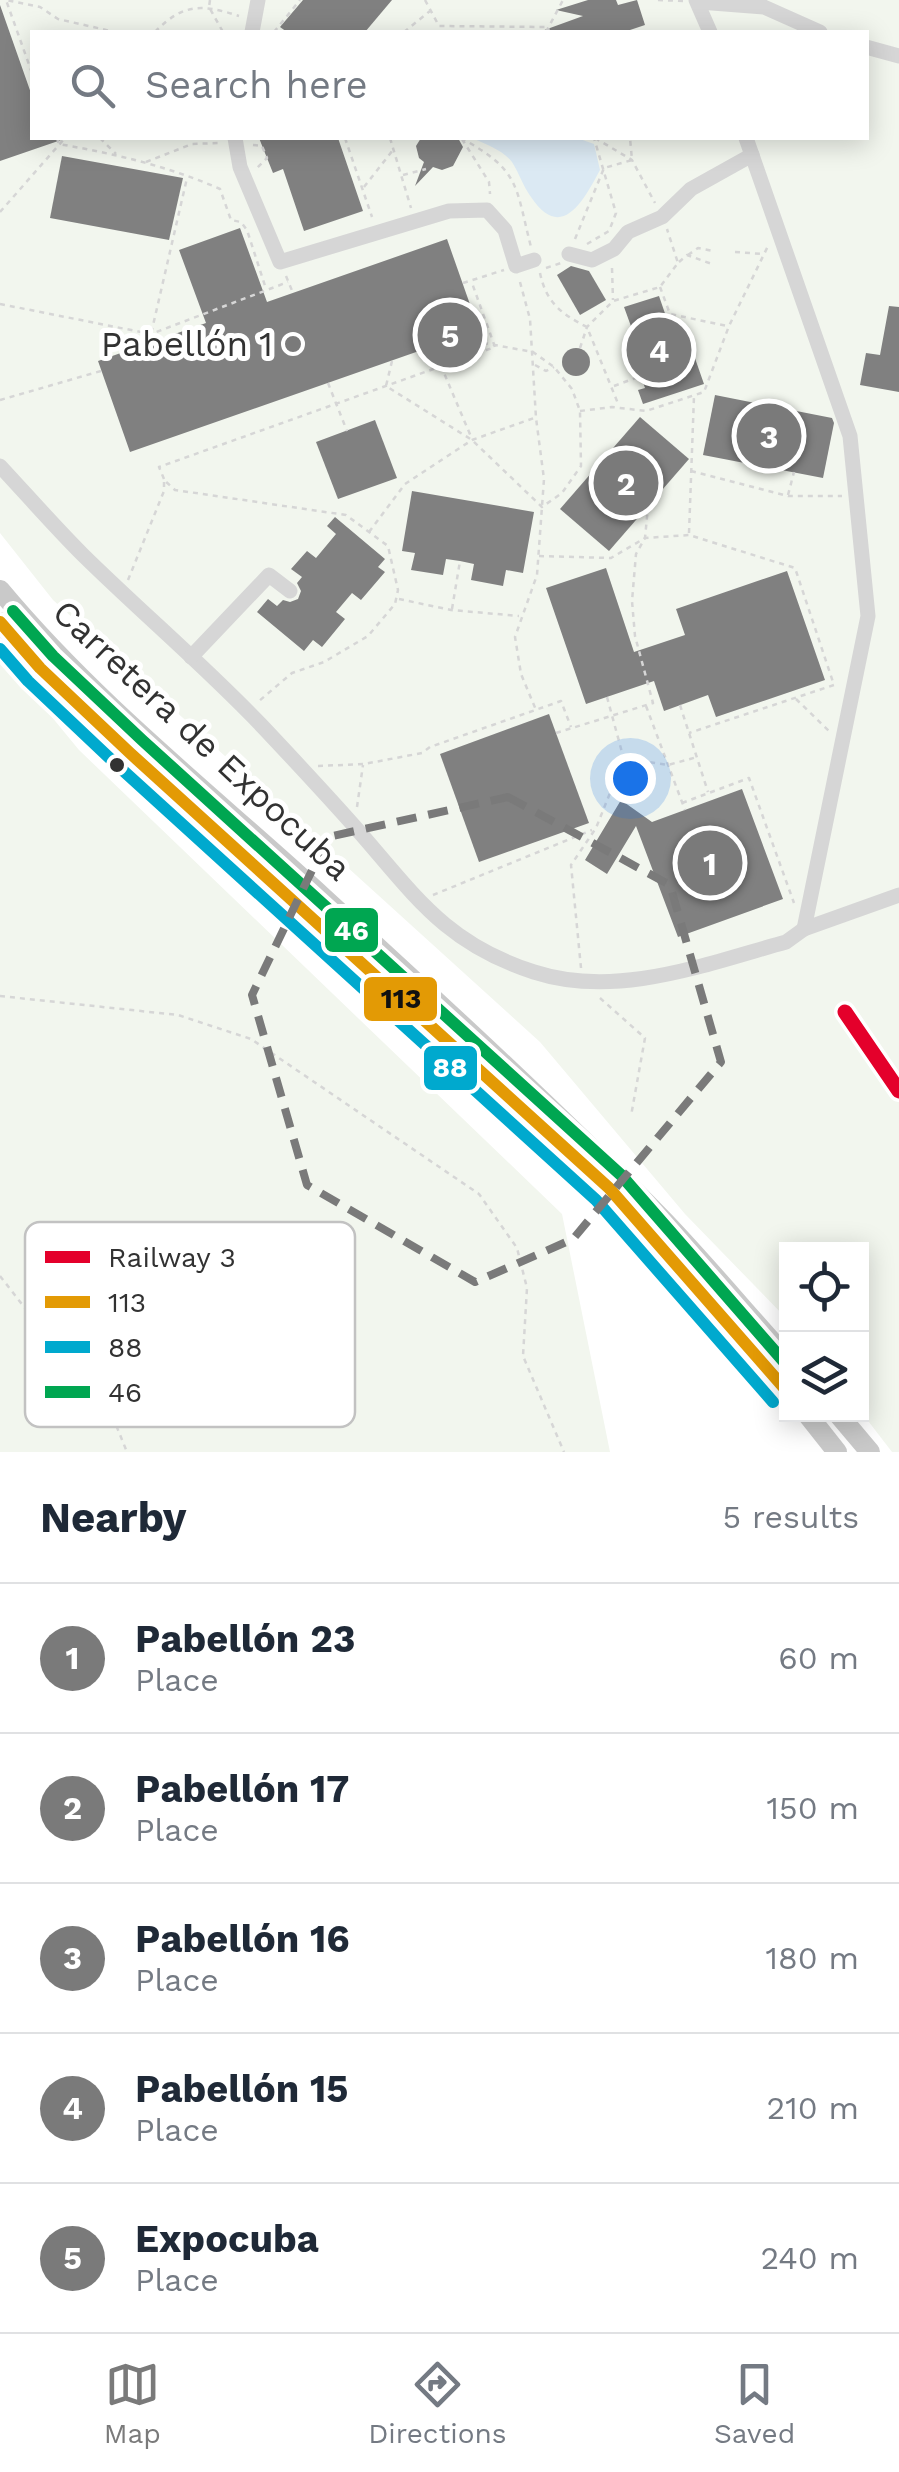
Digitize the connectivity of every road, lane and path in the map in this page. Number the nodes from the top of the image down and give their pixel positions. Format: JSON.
{"nodes":[{"id":1,"x":14,"y":0,"type":"edge"},
{"id":2,"x":210,"y":0,"type":"edge"},
{"id":3,"x":258,"y":0,"type":"edge"},
{"id":4,"x":300,"y":0,"type":"edge"},
{"id":5,"x":425,"y":0,"type":"edge"},
{"id":6,"x":563,"y":0,"type":"edge"},
{"id":7,"x":658,"y":0,"type":"edge"},
{"id":8,"x":698,"y":1,"type":"edge"},
{"id":9,"x":765,"y":4,"type":"edge"},
{"id":10,"x":208,"y":8,"type":"junction"},
{"id":11,"x":431,"y":10,"type":"junction"},
{"id":12,"x":253,"y":27,"type":"edge"},
{"id":13,"x":85,"y":30,"type":"edge"},
{"id":14,"x":157,"y":30,"type":"edge"},
{"id":15,"x":222,"y":30,"type":"edge"},
{"id":16,"x":275,"y":30,"type":"edge"},
{"id":17,"x":406,"y":30,"type":"edge"},
{"id":18,"x":526,"y":30,"type":"edge"},
{"id":19,"x":548,"y":30,"type":"edge"},
{"id":20,"x":709,"y":30,"type":"edge"},
{"id":21,"x":816,"y":30,"type":"edge"},
{"id":22,"x":20,"y":38,"type":"junction"},
{"id":23,"x":14,"y":40,"type":"dead end"},
{"id":24,"x":869,"y":48,"type":"edge"},
{"id":25,"x":899,"y":56,"type":"edge"},
{"id":26,"x":30,"y":66,"type":"edge"},
{"id":27,"x":58,"y":140,"type":"edge"},
{"id":28,"x":63,"y":140,"type":"edge"},
{"id":29,"x":102,"y":140,"type":"edge"},
{"id":30,"x":234,"y":140,"type":"edge"},
{"id":31,"x":346,"y":140,"type":"edge"},
{"id":32,"x":391,"y":140,"type":"edge"},
{"id":33,"x":462,"y":140,"type":"edge"},
{"id":34,"x":465,"y":140,"type":"edge"},
{"id":35,"x":595,"y":140,"type":"edge"},
{"id":36,"x":630,"y":140,"type":"edge"},
{"id":37,"x":747,"y":140,"type":"edge"},
{"id":38,"x":59,"y":144,"type":"junction"},
{"id":39,"x":394,"y":148,"type":"junction"},
{"id":40,"x":116,"y":155,"type":"junction"},
{"id":41,"x":752,"y":155,"type":"junction"},
{"id":42,"x":126,"y":157,"type":"junction"},
{"id":43,"x":145,"y":162,"type":"junction"},
{"id":44,"x":124,"y":167,"type":"dead end"},
{"id":45,"x":604,"y":168,"type":"junction"},
{"id":46,"x":426,"y":169,"type":"dead end"},
{"id":47,"x":188,"y":175,"type":"junction"},
{"id":48,"x":402,"y":176,"type":"junction"},
{"id":49,"x":245,"y":181,"type":"junction"},
{"id":50,"x":362,"y":189,"type":"junction"},
{"id":51,"x":487,"y":210,"type":"junction"},
{"id":52,"x":0,"y":212,"type":"edge"},
{"id":53,"x":416,"y":222,"type":"junction"},
{"id":54,"x":777,"y":227,"type":"junction"},
{"id":55,"x":377,"y":233,"type":"junction"},
{"id":56,"x":614,"y":249,"type":"junction"},
{"id":57,"x":713,"y":252,"type":"dead end"},
{"id":58,"x":735,"y":252,"type":"dead end"},
{"id":59,"x":569,"y":254,"type":"junction"},
{"id":60,"x":763,"y":254,"type":"junction"},
{"id":61,"x":687,"y":256,"type":"junction"},
{"id":62,"x":280,"y":262,"type":"junction"},
{"id":63,"x":678,"y":263,"type":"dead end"},
{"id":64,"x":536,"y":264,"type":"junction"},
{"id":65,"x":712,"y":264,"type":"dead end"},
{"id":66,"x":516,"y":266,"type":"junction"},
{"id":67,"x":471,"y":280,"type":"junction"},
{"id":68,"x":288,"y":282,"type":"junction"},
{"id":69,"x":463,"y":283,"type":"dead end"},
{"id":70,"x":660,"y":287,"type":"dead end"},
{"id":71,"x":267,"y":290,"type":"junction"},
{"id":72,"x":293,"y":293,"type":"dead end"},
{"id":73,"x":234,"y":302,"type":"junction"},
{"id":74,"x":614,"y":302,"type":"dead end"},
{"id":75,"x":0,"y":304,"type":"edge"},
{"id":76,"x":238,"y":312,"type":"dead end"},
{"id":77,"x":729,"y":326,"type":"junction"},
{"id":78,"x":151,"y":334,"type":"junction"},
{"id":79,"x":456,"y":338,"type":"dead end"},
{"id":80,"x":154,"y":342,"type":"dead end"},
{"id":81,"x":433,"y":346,"type":"dead end"},
{"id":82,"x":495,"y":347,"type":"junction"},
{"id":83,"x":533,"y":352,"type":"junction"},
{"id":84,"x":392,"y":361,"type":"dead end"},
{"id":85,"x":534,"y":364,"type":"junction"},
{"id":86,"x":441,"y":366,"type":"junction"},
{"id":87,"x":554,"y":366,"type":"junction"},
{"id":88,"x":101,"y":370,"type":"dead end"},
{"id":89,"x":640,"y":376,"type":"dead end"},
{"id":90,"x":328,"y":383,"type":"dead end"},
{"id":91,"x":386,"y":386,"type":"junction"},
{"id":92,"x":613,"y":386,"type":"junction"},
{"id":93,"x":694,"y":395,"type":"junction"},
{"id":94,"x":0,"y":400,"type":"edge"},
{"id":95,"x":336,"y":404,"type":"junction"},
{"id":96,"x":620,"y":408,"type":"junction"},
{"id":97,"x":580,"y":411,"type":"junction"},
{"id":98,"x":536,"y":418,"type":"junction"},
{"id":99,"x":347,"y":431,"type":"dead end"},
{"id":100,"x":472,"y":440,"type":"junction"},
{"id":101,"x":0,"y":466,"type":"edge"},
{"id":102,"x":691,"y":471,"type":"junction"},
{"id":103,"x":794,"y":472,"type":"dead end"},
{"id":104,"x":164,"y":480,"type":"dead end"},
{"id":105,"x":788,"y":496,"type":"junction"},
{"id":106,"x":857,"y":496,"type":"junction"},
{"id":107,"x":542,"y":507,"type":"junction"},
{"id":108,"x":648,"y":507,"type":"dead end"},
{"id":109,"x":369,"y":532,"type":"dead end"},
{"id":110,"x":689,"y":535,"type":"junction"},
{"id":111,"x":645,"y":538,"type":"junction"},
{"id":112,"x":538,"y":556,"type":"junction"},
{"id":113,"x":460,"y":562,"type":"dead end"},
{"id":114,"x":0,"y":590,"type":"edge"},
{"id":115,"x":290,"y":591,"type":"dead end"},
{"id":116,"x":396,"y":598,"type":"dead end"},
{"id":117,"x":451,"y":610,"type":"junction"},
{"id":118,"x":520,"y":616,"type":"junction"},
{"id":119,"x":0,"y":622,"type":"edge"},
{"id":120,"x":191,"y":657,"type":"junction"},
{"id":121,"x":607,"y":697,"type":"dead end"},
{"id":122,"x":795,"y":698,"type":"junction"},
{"id":123,"x":645,"y":705,"type":"junction"},
{"id":124,"x":680,"y":705,"type":"dead end"},
{"id":125,"x":536,"y":710,"type":"junction"},
{"id":126,"x":613,"y":715,"type":"junction"},
{"id":127,"x":572,"y":728,"type":"junction"},
{"id":128,"x":556,"y":733,"type":"dead end"},
{"id":129,"x":689,"y":734,"type":"junction"},
{"id":130,"x":842,"y":743,"type":"junction"},
{"id":131,"x":697,"y":757,"type":"junction"},
{"id":132,"x":624,"y":758,"type":"junction"},
{"id":133,"x":364,"y":764,"type":"junction"},
{"id":134,"x":668,"y":765,"type":"junction"},
{"id":135,"x":298,"y":766,"type":"junction"},
{"id":136,"x":708,"y":793,"type":"junction"},
{"id":137,"x":682,"y":802,"type":"junction"},
{"id":138,"x":685,"y":810,"type":"dead end"},
{"id":139,"x":354,"y":825,"type":"junction"},
{"id":140,"x":596,"y":828,"type":"junction"},
{"id":141,"x":899,"y":895,"type":"edge"},
{"id":142,"x":418,"y":902,"type":"junction"},
{"id":143,"x":804,"y":929,"type":"junction"},
{"id":144,"x":582,"y":982,"type":"junction"},
{"id":145,"x":0,"y":996,"type":"edge"},
{"id":146,"x":631,"y":1116,"type":"dead end"},
{"id":147,"x":0,"y":1279,"type":"edge"},
{"id":148,"x":0,"y":1288,"type":"edge"},
{"id":149,"x":25,"y":1310,"type":"edge"},
{"id":150,"x":779,"y":1350,"type":"edge"},
{"id":151,"x":779,"y":1382,"type":"edge"},
{"id":152,"x":813,"y":1422,"type":"edge"},
{"id":153,"x":845,"y":1422,"type":"edge"},
{"id":154,"x":117,"y":1427,"type":"edge"},
{"id":155,"x":128,"y":1452,"type":"edge"},
{"id":156,"x":564,"y":1452,"type":"edge"},
{"id":157,"x":837,"y":1452,"type":"edge"},
{"id":158,"x":870,"y":1452,"type":"edge"}],
"edges":[{"from":1,"to":13,"type":"path"},
{"from":1,"to":22,"type":"path"},
{"from":2,"to":10,"type":"path"},
{"from":3,"to":12,"type":"lane"},
{"from":4,"to":16,"type":"path"},
{"from":5,"to":11,"type":"path"},
{"from":6,"to":19,"type":"path"},
{"from":7,"to":8,"type":"path"},
{"from":8,"to":9,"type":"lane"},
{"from":8,"to":20,"type":"lane"},
{"from":9,"to":21,"type":"lane"},
{"from":10,"to":12,"type":"path"},
{"from":10,"to":14,"type":"path"},
{"from":10,"to":15,"type":"path"},
{"from":11,"to":17,"type":"path"},
{"from":11,"to":18,"type":"path"},
{"from":22,"to":23,"type":"path"},
{"from":22,"to":26,"type":"path"},
{"from":24,"to":25,"type":"lane"},
{"from":27,"to":38,"type":"path"},
{"from":28,"to":38,"type":"path"},
{"from":29,"to":40,"type":"path"},
{"from":30,"to":43,"type":"path"},
{"from":30,"to":49,"type":"lane"},
{"from":30,"to":49,"type":"path"},
{"from":31,"to":50,"type":"path"},
{"from":32,"to":39,"type":"path"},
{"from":33,"to":51,"type":"path"},
{"from":34,"to":64,"type":"path"},
{"from":35,"to":45,"type":"path"},
{"from":36,"to":45,"type":"path"},
{"from":37,"to":41,"type":"lane"},
{"from":38,"to":40,"type":"path"},
{"from":38,"to":52,"type":"path"},
{"from":39,"to":48,"type":"path"},
{"from":39,"to":50,"type":"path"},
{"from":40,"to":42,"type":"path"},
{"from":41,"to":54,"type":"lane"},
{"from":41,"to":56,"type":"lane"},
{"from":42,"to":43,"type":"path"},
{"from":42,"to":44,"type":"path"},
{"from":43,"to":47,"type":"path"},
{"from":45,"to":59,"type":"path"},
{"from":45,"to":59,"type":"path"},
{"from":46,"to":48,"type":"path"},
{"from":47,"to":71,"type":"path"},
{"from":47,"to":78,"type":"path"},
{"from":48,"to":53,"type":"path"},
{"from":49,"to":62,"type":"lane"},
{"from":50,"to":55,"type":"path"},
{"from":51,"to":53,"type":"lane"},
{"from":51,"to":66,"type":"lane"},
{"from":53,"to":55,"type":"lane"},
{"from":54,"to":60,"type":"path"},
{"from":54,"to":106,"type":"lane"},
{"from":55,"to":62,"type":"lane"},
{"from":56,"to":59,"type":"lane"},
{"from":56,"to":74,"type":"path"},
{"from":57,"to":61,"type":"path"},
{"from":58,"to":60,"type":"path"},
{"from":59,"to":64,"type":"path"},
{"from":60,"to":77,"type":"path"},
{"from":61,"to":63,"type":"path"},
{"from":61,"to":65,"type":"path"},
{"from":62,"to":68,"type":"path"},
{"from":64,"to":66,"type":"lane"},
{"from":64,"to":92,"type":"path"},
{"from":66,"to":67,"type":"path"},
{"from":66,"to":83,"type":"path"},
{"from":67,"to":69,"type":"path"},
{"from":67,"to":82,"type":"path"},
{"from":68,"to":71,"type":"path"},
{"from":68,"to":72,"type":"path"},
{"from":70,"to":77,"type":"path"},
{"from":71,"to":73,"type":"path"},
{"from":73,"to":76,"type":"path"},
{"from":73,"to":78,"type":"path"},
{"from":75,"to":78,"type":"path"},
{"from":77,"to":93,"type":"path"},
{"from":78,"to":80,"type":"path"},
{"from":79,"to":82,"type":"path"},
{"from":81,"to":86,"type":"path"},
{"from":82,"to":83,"type":"path"},
{"from":82,"to":86,"type":"path"},
{"from":83,"to":85,"type":"path"},
{"from":83,"to":87,"type":"path"},
{"from":84,"to":91,"type":"path"},
{"from":85,"to":87,"type":"path"},
{"from":85,"to":98,"type":"path"},
{"from":86,"to":91,"type":"path"},
{"from":86,"to":100,"type":"path"},
{"from":87,"to":97,"type":"path"},
{"from":88,"to":94,"type":"path"},
{"from":89,"to":92,"type":"path"},
{"from":90,"to":95,"type":"path"},
{"from":91,"to":95,"type":"path"},
{"from":91,"to":100,"type":"path"},
{"from":92,"to":96,"type":"path"},
{"from":93,"to":96,"type":"path"},
{"from":93,"to":102,"type":"path"},
{"from":95,"to":99,"type":"path"},
{"from":95,"to":104,"type":"path"},
{"from":96,"to":97,"type":"path"},
{"from":97,"to":107,"type":"path"},
{"from":98,"to":100,"type":"path"},
{"from":98,"to":107,"type":"path"},
{"from":100,"to":107,"type":"path"},
{"from":100,"to":109,"type":"path"},
{"from":101,"to":120,"type":"lane"},
{"from":102,"to":105,"type":"path"},
{"from":102,"to":110,"type":"path"},
{"from":103,"to":105,"type":"path"},
{"from":105,"to":106,"type":"path"},
{"from":106,"to":130,"type":"lane"},
{"from":107,"to":112,"type":"path"},
{"from":108,"to":111,"type":"path"},
{"from":110,"to":111,"type":"path"},
{"from":110,"to":122,"type":"path"},
{"from":111,"to":112,"type":"path"},
{"from":111,"to":123,"type":"path"},
{"from":112,"to":118,"type":"path"},
{"from":113,"to":117,"type":"path"},
{"from":114,"to":150,"type":"main road","name":"Carretera de Expocuba"},
{"from":115,"to":120,"type":"lane"},
{"from":116,"to":117,"type":"path"},
{"from":117,"to":118,"type":"path"},
{"from":118,"to":125,"type":"path"},
{"from":119,"to":151,"type":"main road","name":"Carretera de Expocuba"},
{"from":120,"to":135,"type":"lane"},
{"from":121,"to":126,"type":"path"},
{"from":122,"to":129,"type":"path"},
{"from":122,"to":130,"type":"path"},
{"from":123,"to":126,"type":"path"},
{"from":123,"to":134,"type":"path"},
{"from":124,"to":129,"type":"path"},
{"from":125,"to":127,"type":"path"},
{"from":125,"to":133,"type":"path"},
{"from":126,"to":127,"type":"path"},
{"from":126,"to":132,"type":"path"},
{"from":127,"to":128,"type":"path"},
{"from":129,"to":131,"type":"path"},
{"from":130,"to":143,"type":"lane"},
{"from":131,"to":134,"type":"path"},
{"from":131,"to":136,"type":"path"},
{"from":132,"to":134,"type":"path"},
{"from":132,"to":140,"type":"path"},
{"from":133,"to":135,"type":"path"},
{"from":133,"to":139,"type":"path"},
{"from":134,"to":137,"type":"path"},
{"from":135,"to":139,"type":"lane"},
{"from":136,"to":137,"type":"path"},
{"from":136,"to":143,"type":"path"},
{"from":137,"to":138,"type":"path"},
{"from":139,"to":142,"type":"lane"},
{"from":140,"to":142,"type":"path"},
{"from":140,"to":144,"type":"path"},
{"from":141,"to":143,"type":"lane"},
{"from":142,"to":144,"type":"lane"},
{"from":143,"to":144,"type":"lane"},
{"from":144,"to":146,"type":"path"},
{"from":145,"to":156,"type":"path"},
{"from":147,"to":148,"type":"path"},
{"from":147,"to":149,"type":"path"},
{"from":152,"to":157,"type":"main road"},
{"from":153,"to":158,"type":"main road"},
{"from":154,"to":155,"type":"path"}]}
